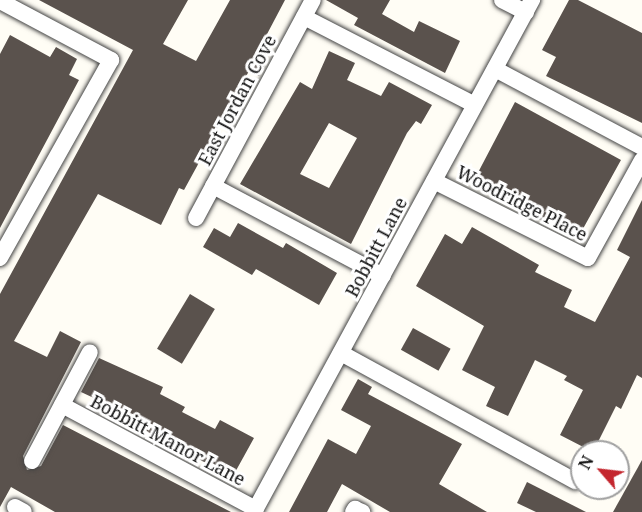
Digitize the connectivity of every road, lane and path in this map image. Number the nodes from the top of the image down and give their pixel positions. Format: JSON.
{"nodes":[{"id":1,"x":313,"y":0,"type":"edge"},
{"id":2,"x":502,"y":0,"type":"edge"},
{"id":3,"x":1,"y":5,"type":"edge"},
{"id":4,"x":529,"y":6,"type":"edge"},
{"id":5,"x":304,"y":17,"type":"junction"},
{"id":6,"x":495,"y":69,"type":"junction"},
{"id":7,"x":476,"y":105,"type":"junction"},
{"id":8,"x":642,"y":147,"type":"edge"},
{"id":9,"x":642,"y":160,"type":"edge"},
{"id":10,"x":434,"y":181,"type":"junction"},
{"id":11,"x":213,"y":186,"type":"junction"},
{"id":12,"x":196,"y":218,"type":"dead end"},
{"id":13,"x":0,"y":258,"type":"edge"},
{"id":14,"x":382,"y":276,"type":"junction"},
{"id":15,"x":90,"y":352,"type":"dead end"},
{"id":16,"x":341,"y":353,"type":"junction"},
{"id":17,"x":62,"y":405,"type":"junction"},
{"id":18,"x":32,"y":461,"type":"dead end"},
{"id":19,"x":570,"y":478,"type":"edge"},
{"id":20,"x":255,"y":510,"type":"edge"}],
"edges":[{"from":1,"to":5,"type":"street","name":"East Jordan Cove"},
{"from":2,"to":4,"type":"street"},
{"from":3,"to":13,"type":"street"},
{"from":4,"to":6,"type":"street","name":"Bobbitt Lane"},
{"from":5,"to":7,"type":"street"},
{"from":5,"to":11,"type":"street","name":"East Jordan Cove"},
{"from":6,"to":7,"type":"street","name":"Bobbitt Lane"},
{"from":6,"to":8,"type":"street"},
{"from":7,"to":10,"type":"street","name":"Bobbitt Lane"},
{"from":9,"to":10,"type":"street","name":"Woodridge Place"},
{"from":10,"to":14,"type":"street","name":"Bobbitt Lane"},
{"from":11,"to":12,"type":"street","name":"East Jordan Cove"},
{"from":11,"to":14,"type":"street"},
{"from":14,"to":16,"type":"street","name":"Bobbitt Lane"},
{"from":15,"to":17,"type":"street"},
{"from":16,"to":19,"type":"street"},
{"from":16,"to":20,"type":"street","name":"Bobbitt Lane"},
{"from":17,"to":18,"type":"street"},
{"from":17,"to":20,"type":"street","name":"Bobbitt Manor Lane"}]}
